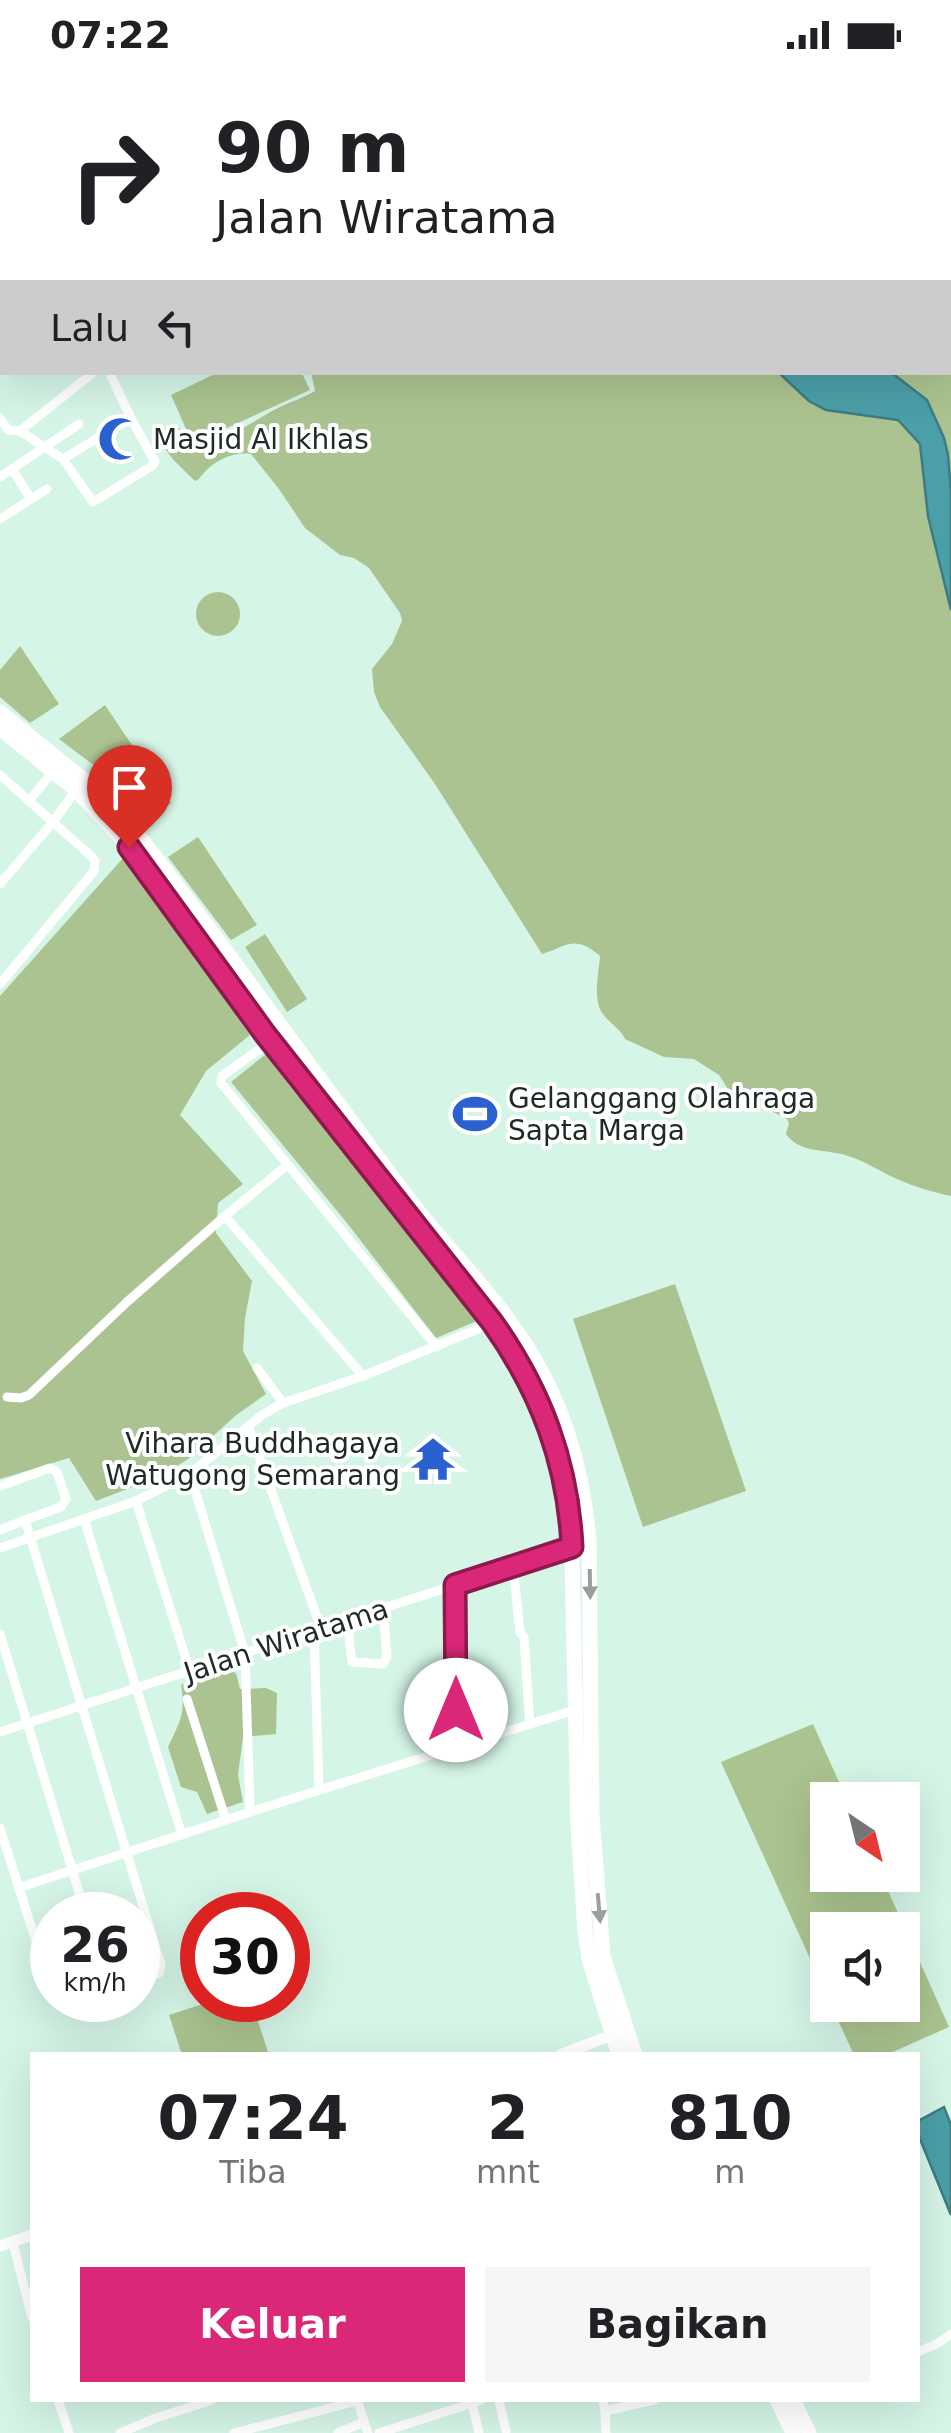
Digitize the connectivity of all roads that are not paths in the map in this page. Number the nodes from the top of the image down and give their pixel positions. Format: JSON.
{"nodes":[{"id":1,"x":90,"y":375,"type":"edge"},
{"id":2,"x":110,"y":375,"type":"edge"},
{"id":3,"x":0,"y":418,"type":"edge"},
{"id":4,"x":131,"y":418,"type":"junction"},
{"id":5,"x":79,"y":424,"type":"dead end"},
{"id":6,"x":20,"y":432,"type":"junction"},
{"id":7,"x":46,"y":447,"type":"junction"},
{"id":8,"x":63,"y":459,"type":"junction"},
{"id":9,"x":12,"y":469,"type":"junction"},
{"id":10,"x":0,"y":477,"type":"edge"},
{"id":11,"x":47,"y":489,"type":"dead end"},
{"id":12,"x":31,"y":500,"type":"junction"},
{"id":13,"x":0,"y":519,"type":"edge"},
{"id":14,"x":0,"y":712,"type":"edge"},
{"id":15,"x":0,"y":728,"type":"edge"},
{"id":16,"x":57,"y":766,"type":"junction"},
{"id":17,"x":0,"y":775,"type":"edge"},
{"id":18,"x":76,"y":790,"type":"junction"},
{"id":19,"x":29,"y":801,"type":"junction"},
{"id":20,"x":53,"y":822,"type":"junction"},
{"id":21,"x":2,"y":877,"type":"edge"},
{"id":22,"x":0,"y":984,"type":"edge"},
{"id":23,"x":270,"y":1040,"type":"junction"},
{"id":24,"x":286,"y":1166,"type":"junction"},
{"id":25,"x":402,"y":1199,"type":"junction"},
{"id":26,"x":225,"y":1216,"type":"junction"},
{"id":27,"x":492,"y":1322,"type":"junction"},
{"id":28,"x":437,"y":1347,"type":"junction"},
{"id":29,"x":256,"y":1368,"type":"dead end"},
{"id":30,"x":364,"y":1376,"type":"junction"},
{"id":31,"x":7,"y":1397,"type":"dead end"},
{"id":32,"x":283,"y":1404,"type":"junction"},
{"id":33,"x":248,"y":1426,"type":"junction"},
{"id":34,"x":190,"y":1474,"type":"junction"},
{"id":35,"x":0,"y":1486,"type":"edge"},
{"id":36,"x":136,"y":1501,"type":"junction"},
{"id":37,"x":84,"y":1519,"type":"junction"},
{"id":38,"x":24,"y":1520,"type":"junction"},
{"id":39,"x":0,"y":1530,"type":"edge"},
{"id":40,"x":31,"y":1537,"type":"junction"},
{"id":41,"x":572,"y":1547,"type":"junction"},
{"id":42,"x":0,"y":1548,"type":"edge"},
{"id":43,"x":513,"y":1566,"type":"junction"},
{"id":44,"x":455,"y":1585,"type":"junction"},
{"id":45,"x":383,"y":1610,"type":"junction"},
{"id":46,"x":348,"y":1620,"type":"junction"},
{"id":47,"x":317,"y":1630,"type":"junction"},
{"id":48,"x":0,"y":1634,"type":"edge"},
{"id":49,"x":245,"y":1653,"type":"junction"},
{"id":50,"x":352,"y":1662,"type":"junction"},
{"id":51,"x":190,"y":1670,"type":"junction"},
{"id":52,"x":353,"y":1677,"type":"dead end"},
{"id":53,"x":136,"y":1688,"type":"junction"},
{"id":54,"x":187,"y":1699,"type":"dead end"},
{"id":55,"x":82,"y":1705,"type":"junction"},
{"id":56,"x":583,"y":1708,"type":"junction"},
{"id":57,"x":28,"y":1723,"type":"junction"},
{"id":58,"x":530,"y":1724,"type":"junction"},
{"id":59,"x":0,"y":1732,"type":"edge"},
{"id":60,"x":456,"y":1747,"type":"junction"},
{"id":61,"x":319,"y":1790,"type":"junction"},
{"id":62,"x":250,"y":1812,"type":"junction"},
{"id":63,"x":226,"y":1820,"type":"junction"},
{"id":64,"x":0,"y":1828,"type":"edge"},
{"id":65,"x":182,"y":1834,"type":"junction"},
{"id":66,"x":127,"y":1853,"type":"junction"},
{"id":67,"x":6,"y":1866,"type":"edge"},
{"id":68,"x":72,"y":1871,"type":"junction"},
{"id":69,"x":18,"y":1888,"type":"junction"},
{"id":70,"x":79,"y":1892,"type":"edge"},
{"id":71,"x":138,"y":1892,"type":"edge"},
{"id":72,"x":30,"y":1925,"type":"edge"},
{"id":73,"x":619,"y":2032,"type":"junction"},
{"id":74,"x":568,"y":2052,"type":"edge"},
{"id":75,"x":619,"y":2052,"type":"edge"},
{"id":76,"x":633,"y":2052,"type":"edge"},
{"id":77,"x":30,"y":2236,"type":"edge"},
{"id":78,"x":6,"y":2245,"type":"edge"},
{"id":79,"x":30,"y":2312,"type":"edge"},
{"id":80,"x":951,"y":2334,"type":"edge"},
{"id":81,"x":920,"y":2351,"type":"edge"},
{"id":82,"x":59,"y":2402,"type":"edge"},
{"id":83,"x":206,"y":2402,"type":"edge"},
{"id":84,"x":350,"y":2402,"type":"edge"},
{"id":85,"x":358,"y":2402,"type":"edge"},
{"id":86,"x":477,"y":2402,"type":"edge"},
{"id":87,"x":499,"y":2402,"type":"edge"},
{"id":88,"x":634,"y":2402,"type":"edge"},
{"id":89,"x":790,"y":2403,"type":"edge"},
{"id":90,"x":604,"y":2405,"type":"edge"},
{"id":91,"x":144,"y":2423,"type":"junction"},
{"id":92,"x":366,"y":2428,"type":"edge"},
{"id":93,"x":506,"y":2431,"type":"edge"},
{"id":94,"x":68,"y":2433,"type":"edge"},
{"id":95,"x":120,"y":2433,"type":"edge"},
{"id":96,"x":149,"y":2433,"type":"edge"},
{"id":97,"x":234,"y":2433,"type":"edge"},
{"id":98,"x":338,"y":2433,"type":"edge"},
{"id":99,"x":379,"y":2433,"type":"edge"},
{"id":100,"x":479,"y":2433,"type":"edge"},
{"id":101,"x":606,"y":2433,"type":"edge"},
{"id":102,"x":793,"y":2433,"type":"edge"},
{"id":103,"x":809,"y":2433,"type":"edge"}],
"edges":[{"from":1,"to":6,"type":"street"},
{"from":2,"to":4,"type":"street"},
{"from":3,"to":6,"type":"street"},
{"from":4,"to":8,"type":"street"},
{"from":4,"to":8,"type":"street"},
{"from":5,"to":7,"type":"street"},
{"from":6,"to":7,"type":"street"},
{"from":7,"to":8,"type":"street"},
{"from":7,"to":9,"type":"street"},
{"from":9,"to":10,"type":"street"},
{"from":9,"to":12,"type":"street"},
{"from":11,"to":12,"type":"street"},
{"from":12,"to":13,"type":"street"},
{"from":14,"to":16,"type":"highway"},
{"from":15,"to":16,"type":"highway"},
{"from":16,"to":18,"type":"highway"},
{"from":16,"to":19,"type":"street"},
{"from":16,"to":25,"type":"highway"},
{"from":17,"to":19,"type":"street"},
{"from":18,"to":20,"type":"street"},
{"from":18,"to":23,"type":"highway"},
{"from":19,"to":20,"type":"street"},
{"from":20,"to":21,"type":"street"},
{"from":20,"to":22,"type":"street"},
{"from":23,"to":24,"type":"street"},
{"from":23,"to":25,"type":"highway"},
{"from":24,"to":26,"type":"street"},
{"from":24,"to":28,"type":"street"},
{"from":25,"to":27,"type":"highway"},
{"from":25,"to":56,"type":"highway","one_way":true},
{"from":26,"to":30,"type":"street"},
{"from":26,"to":31,"type":"street"},
{"from":27,"to":28,"type":"street"},
{"from":27,"to":41,"type":"highway"},
{"from":28,"to":30,"type":"street"},
{"from":29,"to":32,"type":"street"},
{"from":30,"to":32,"type":"street"},
{"from":32,"to":33,"type":"street"},
{"from":33,"to":34,"type":"street"},
{"from":33,"to":47,"type":"street"},
{"from":34,"to":36,"type":"street"},
{"from":34,"to":49,"type":"street"},
{"from":35,"to":38,"type":"street"},
{"from":36,"to":37,"type":"street"},
{"from":36,"to":51,"type":"street"},
{"from":37,"to":40,"type":"street"},
{"from":37,"to":53,"type":"street"},
{"from":38,"to":39,"type":"street"},
{"from":38,"to":40,"type":"street"},
{"from":40,"to":42,"type":"street"},
{"from":40,"to":55,"type":"street"},
{"from":41,"to":43,"type":"street","name":"Jalan Wiratama"},
{"from":41,"to":56,"type":"highway"},
{"from":43,"to":44,"type":"street","name":"Jalan Wiratama"},
{"from":43,"to":58,"type":"street"},
{"from":44,"to":45,"type":"street","name":"Jalan Wiratama"},
{"from":44,"to":60,"type":"street"},
{"from":45,"to":46,"type":"street","name":"Jalan Wiratama"},
{"from":45,"to":50,"type":"street"},
{"from":46,"to":47,"type":"street","name":"Jalan Wiratama"},
{"from":46,"to":50,"type":"street"},
{"from":47,"to":49,"type":"street","name":"Jalan Wiratama"},
{"from":47,"to":61,"type":"street"},
{"from":48,"to":57,"type":"street"},
{"from":49,"to":51,"type":"street","name":"Jalan Wiratama"},
{"from":49,"to":62,"type":"street"},
{"from":50,"to":52,"type":"street"},
{"from":51,"to":53,"type":"street","name":"Jalan Wiratama"},
{"from":53,"to":55,"type":"street","name":"Jalan Wiratama"},
{"from":53,"to":65,"type":"street"},
{"from":54,"to":63,"type":"street"},
{"from":55,"to":57,"type":"street","name":"Jalan Wiratama"},
{"from":55,"to":66,"type":"street"},
{"from":56,"to":58,"type":"street"},
{"from":56,"to":73,"type":"highway"},
{"from":57,"to":59,"type":"street","name":"Jalan Wiratama"},
{"from":57,"to":68,"type":"street"},
{"from":58,"to":60,"type":"street"},
{"from":60,"to":61,"type":"street"},
{"from":61,"to":62,"type":"street"},
{"from":62,"to":63,"type":"street"},
{"from":63,"to":65,"type":"street"},
{"from":64,"to":67,"type":"street"},
{"from":65,"to":66,"type":"street"},
{"from":66,"to":68,"type":"street"},
{"from":66,"to":71,"type":"street"},
{"from":67,"to":69,"type":"street"},
{"from":68,"to":69,"type":"street"},
{"from":68,"to":70,"type":"street"},
{"from":69,"to":72,"type":"street"},
{"from":73,"to":74,"type":"main road"},
{"from":73,"to":75,"type":"highway"},
{"from":73,"to":76,"type":"highway"},
{"from":77,"to":78,"type":"main road"},
{"from":78,"to":79,"type":"street"},
{"from":80,"to":81,"type":"street"},
{"from":82,"to":94,"type":"street"},
{"from":83,"to":91,"type":"street"},
{"from":84,"to":97,"type":"street"},
{"from":85,"to":92,"type":"street"},
{"from":86,"to":99,"type":"street"},
{"from":86,"to":100,"type":"street"},
{"from":87,"to":93,"type":"street"},
{"from":88,"to":90,"type":"street"},
{"from":89,"to":102,"type":"highway"},
{"from":89,"to":103,"type":"highway"},
{"from":90,"to":101,"type":"street"},
{"from":91,"to":95,"type":"street"},
{"from":91,"to":96,"type":"street"},
{"from":92,"to":98,"type":"street"}]}
